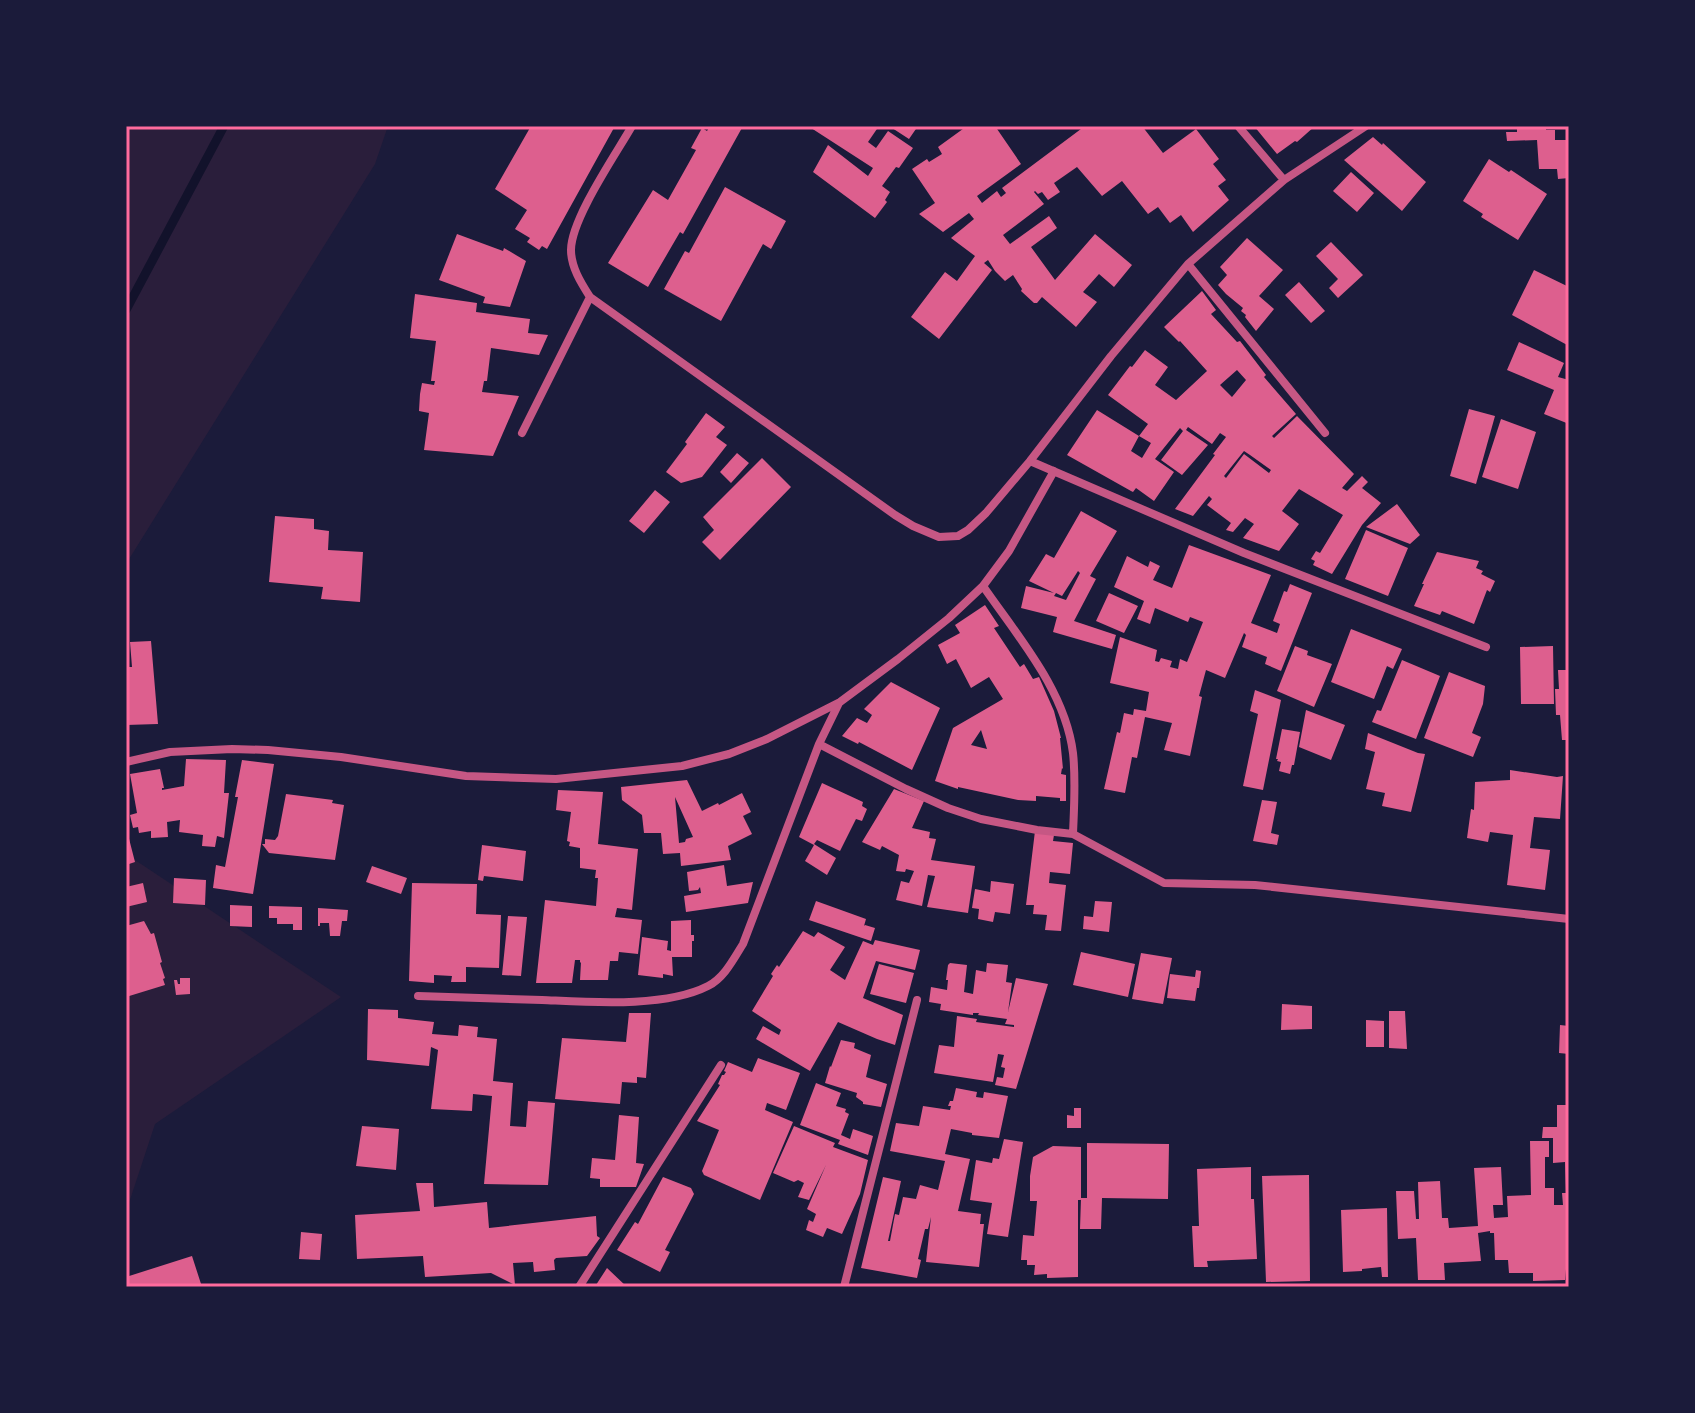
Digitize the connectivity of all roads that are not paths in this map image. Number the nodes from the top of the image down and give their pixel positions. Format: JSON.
{"nodes":[{"id":1,"x":632,"y":126,"type":"edge"},
{"id":2,"x":1238,"y":126,"type":"edge"},
{"id":3,"x":1366,"y":126,"type":"edge"},
{"id":4,"x":1284,"y":180,"type":"junction"},
{"id":5,"x":1188,"y":264,"type":"junction"},
{"id":6,"x":590,"y":297,"type":"junction"},
{"id":7,"x":522,"y":433,"type":"dead end"},
{"id":8,"x":1325,"y":433,"type":"dead end"},
{"id":9,"x":1030,"y":461,"type":"junction"},
{"id":10,"x":1054,"y":471,"type":"junction"},
{"id":11,"x":983,"y":586,"type":"junction"},
{"id":12,"x":1486,"y":647,"type":"dead end"},
{"id":13,"x":840,"y":702,"type":"junction"},
{"id":14,"x":819,"y":744,"type":"junction"},
{"id":15,"x":126,"y":762,"type":"edge"},
{"id":16,"x":1073,"y":834,"type":"junction"},
{"id":17,"x":1569,"y":919,"type":"edge"},
{"id":18,"x":418,"y":996,"type":"dead end"},
{"id":19,"x":917,"y":1000,"type":"dead end"},
{"id":20,"x":721,"y":1065,"type":"dead end"},
{"id":21,"x":579,"y":1287,"type":"edge"},
{"id":22,"x":844,"y":1287,"type":"edge"}],
"edges":[{"from":1,"to":6,"type":"street"},
{"from":2,"to":4,"type":"street"},
{"from":3,"to":4,"type":"street"},
{"from":4,"to":5,"type":"street"},
{"from":5,"to":8,"type":"street"},
{"from":5,"to":9,"type":"street"},
{"from":6,"to":7,"type":"street"},
{"from":6,"to":9,"type":"street"},
{"from":9,"to":10,"type":"street"},
{"from":10,"to":11,"type":"street"},
{"from":10,"to":12,"type":"street"},
{"from":11,"to":13,"type":"street"},
{"from":11,"to":16,"type":"street"},
{"from":13,"to":14,"type":"street"},
{"from":13,"to":15,"type":"street"},
{"from":14,"to":16,"type":"street"},
{"from":14,"to":18,"type":"street"},
{"from":16,"to":17,"type":"street"},
{"from":19,"to":22,"type":"street"},
{"from":20,"to":21,"type":"street"}]}
